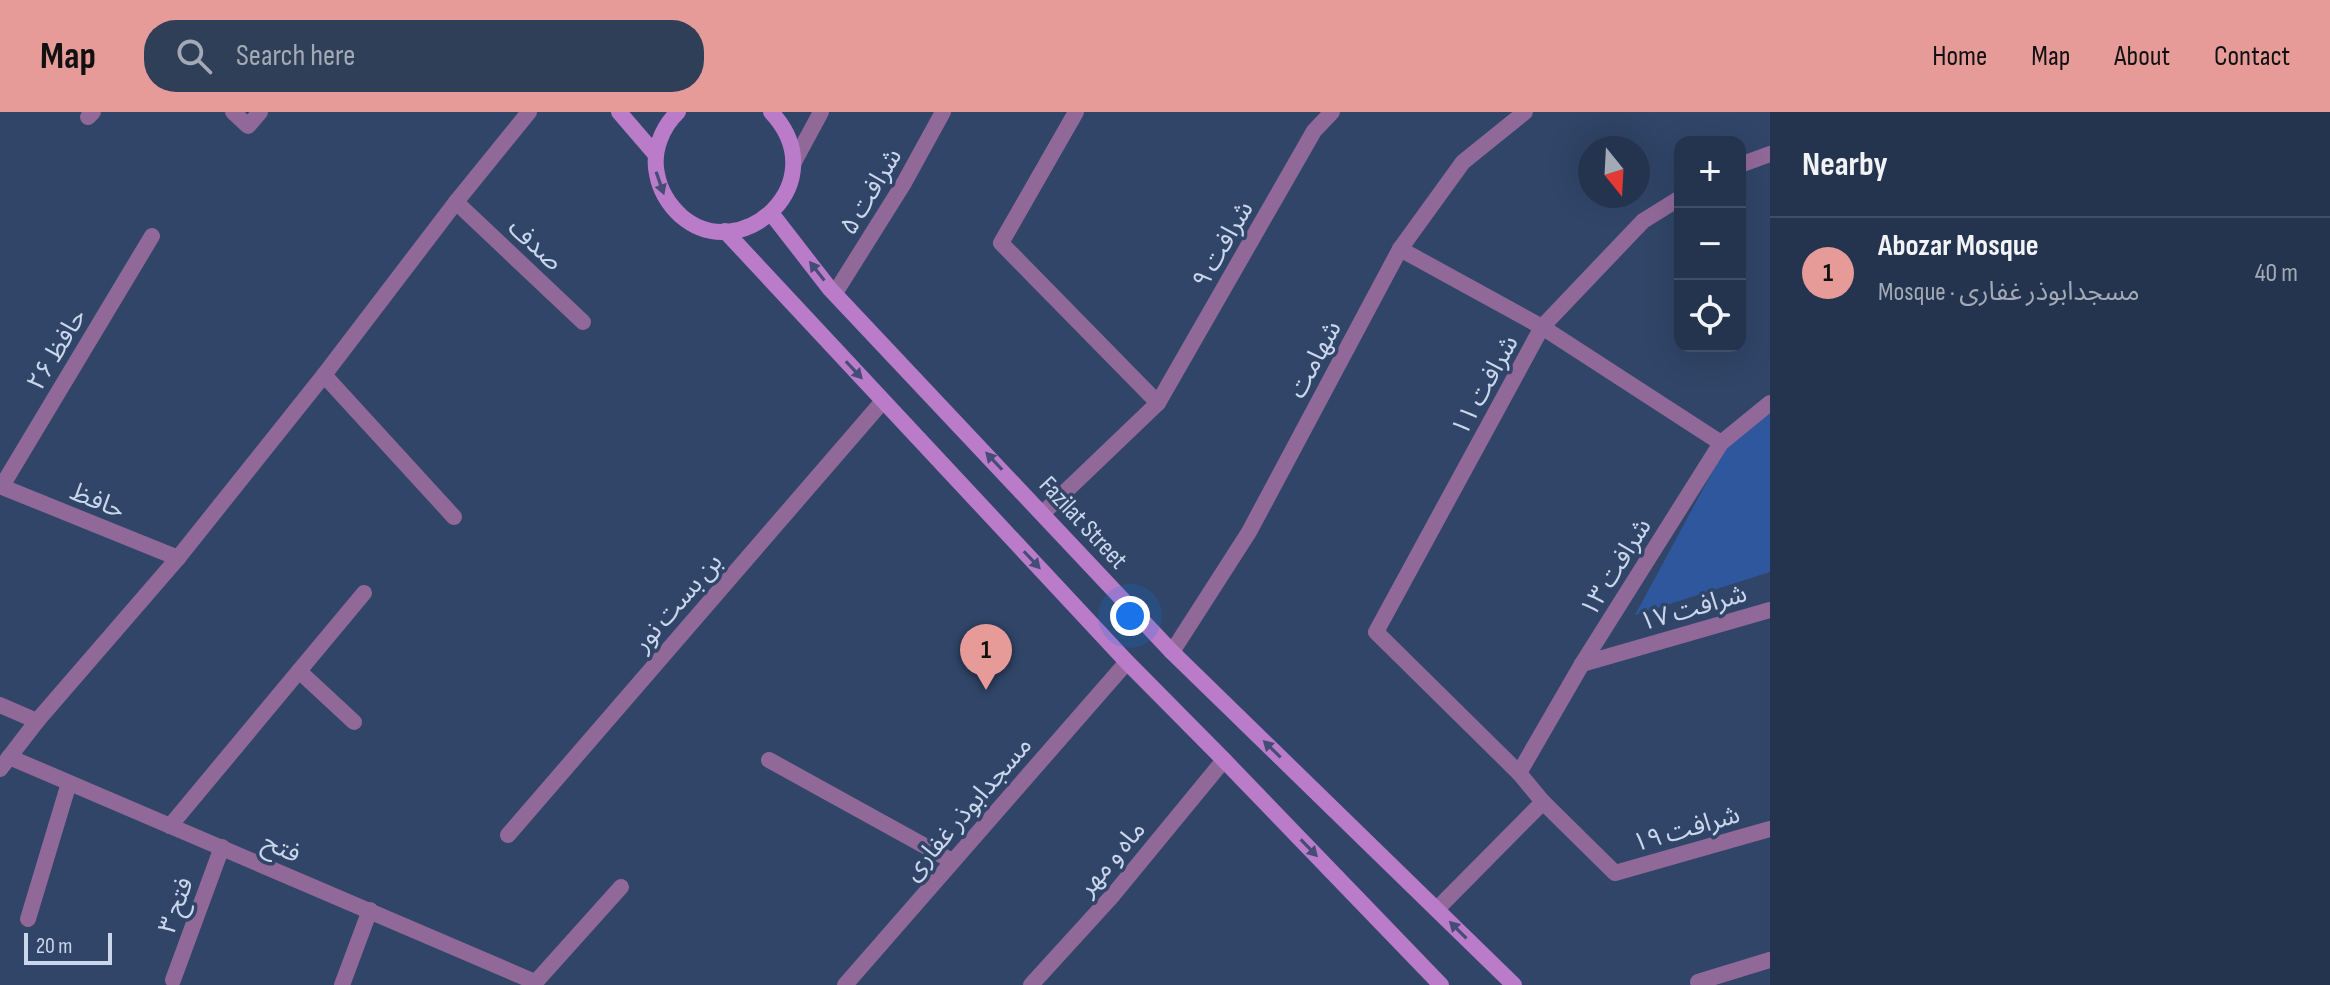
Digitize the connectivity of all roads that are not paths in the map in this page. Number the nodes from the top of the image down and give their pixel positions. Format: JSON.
{"nodes":[{"id":1,"x":233,"y":112,"type":"edge"},
{"id":2,"x":260,"y":112,"type":"edge"},
{"id":3,"x":529,"y":112,"type":"edge"},
{"id":4,"x":619,"y":112,"type":"edge"},
{"id":5,"x":678,"y":112,"type":"edge"},
{"id":6,"x":771,"y":112,"type":"edge"},
{"id":7,"x":821,"y":112,"type":"edge"},
{"id":8,"x":943,"y":112,"type":"edge"},
{"id":9,"x":1076,"y":112,"type":"edge"},
{"id":10,"x":1332,"y":112,"type":"edge"},
{"id":11,"x":1525,"y":112,"type":"edge"},
{"id":12,"x":1770,"y":154,"type":"edge"},
{"id":13,"x":656,"y":155,"type":"junction"},
{"id":14,"x":794,"y":162,"type":"junction"},
{"id":15,"x":1746,"y":163,"type":"edge"},
{"id":16,"x":456,"y":202,"type":"junction"},
{"id":17,"x":1674,"y":202,"type":"edge"},
{"id":18,"x":771,"y":213,"type":"junction"},
{"id":19,"x":725,"y":231,"type":"junction"},
{"id":20,"x":152,"y":236,"type":"dead end"},
{"id":21,"x":1400,"y":249,"type":"junction"},
{"id":22,"x":835,"y":293,"type":"junction"},
{"id":23,"x":583,"y":322,"type":"dead end"},
{"id":24,"x":1542,"y":327,"type":"junction"},
{"id":25,"x":324,"y":375,"type":"junction"},
{"id":26,"x":883,"y":401,"type":"junction"},
{"id":27,"x":1158,"y":403,"type":"junction"},
{"id":28,"x":1770,"y":403,"type":"edge"},
{"id":29,"x":1721,"y":443,"type":"junction"},
{"id":30,"x":1,"y":486,"type":"edge"},
{"id":31,"x":1043,"y":513,"type":"junction"},
{"id":32,"x":454,"y":517,"type":"dead end"},
{"id":33,"x":178,"y":558,"type":"junction"},
{"id":34,"x":364,"y":593,"type":"dead end"},
{"id":35,"x":1770,"y":610,"type":"edge"},
{"id":36,"x":1172,"y":652,"type":"junction"},
{"id":37,"x":1127,"y":662,"type":"junction"},
{"id":38,"x":1582,"y":664,"type":"junction"},
{"id":39,"x":299,"y":671,"type":"junction"},
{"id":40,"x":0,"y":705,"type":"edge"},
{"id":41,"x":37,"y":721,"type":"junction"},
{"id":42,"x":354,"y":722,"type":"dead end"},
{"id":43,"x":769,"y":760,"type":"dead end"},
{"id":44,"x":1224,"y":760,"type":"junction"},
{"id":45,"x":5,"y":763,"type":"edge"},
{"id":46,"x":1519,"y":773,"type":"junction"},
{"id":47,"x":69,"y":783,"type":"junction"},
{"id":48,"x":1543,"y":802,"type":"junction"},
{"id":49,"x":170,"y":826,"type":"junction"},
{"id":50,"x":1770,"y":829,"type":"edge"},
{"id":51,"x":508,"y":835,"type":"dead end"},
{"id":52,"x":222,"y":847,"type":"junction"},
{"id":53,"x":952,"y":861,"type":"junction"},
{"id":54,"x":621,"y":887,"type":"dead end"},
{"id":55,"x":1437,"y":909,"type":"junction"},
{"id":56,"x":370,"y":910,"type":"junction"},
{"id":57,"x":28,"y":919,"type":"dead end"},
{"id":58,"x":1770,"y":960,"type":"edge"},
{"id":59,"x":173,"y":980,"type":"dead end"},
{"id":60,"x":1698,"y":982,"type":"dead end"},
{"id":61,"x":534,"y":984,"type":"edge"},
{"id":62,"x":342,"y":985,"type":"edge"},
{"id":63,"x":845,"y":985,"type":"edge"},
{"id":64,"x":1031,"y":985,"type":"edge"},
{"id":65,"x":1441,"y":985,"type":"edge"},
{"id":66,"x":1514,"y":985,"type":"edge"}],
"edges":[{"from":1,"to":2,"type":"street"},
{"from":3,"to":16,"type":"street"},
{"from":4,"to":13,"type":"main road"},
{"from":5,"to":13,"type":"main road"},
{"from":6,"to":14,"type":"main road"},
{"from":7,"to":14,"type":"street"},
{"from":8,"to":22,"type":"street","name":"شرافت ۵"},
{"from":9,"to":27,"type":"street"},
{"from":10,"to":27,"type":"street","name":"شرافت ۹"},
{"from":11,"to":21,"type":"street","name":"شهامت"},
{"from":12,"to":15,"type":"street"},
{"from":13,"to":19,"type":"main road","one_way":true},
{"from":14,"to":18,"type":"main road"},
{"from":16,"to":23,"type":"street","name":"صدف"},
{"from":16,"to":25,"type":"street"},
{"from":17,"to":24,"type":"street","name":"شرافت ۱۱"},
{"from":18,"to":19,"type":"main road"},
{"from":22,"to":18,"type":"main road","name":"Fazilat Street","one_way":true},
{"from":19,"to":26,"type":"main road","one_way":true},
{"from":20,"to":30,"type":"street","name":"حافظ ۲۶"},
{"from":21,"to":24,"type":"street"},
{"from":21,"to":36,"type":"street","name":"شهامت"},
{"from":31,"to":22,"type":"main road","name":"Fazilat Street","one_way":true},
{"from":24,"to":29,"type":"street"},
{"from":24,"to":46,"type":"street","name":"شرافت ۱۱"},
{"from":25,"to":32,"type":"street"},
{"from":25,"to":33,"type":"street"},
{"from":26,"to":37,"type":"main road","one_way":true},
{"from":26,"to":51,"type":"street","name":"بن بست نور"},
{"from":27,"to":31,"type":"street","name":"شرافت ۹"},
{"from":28,"to":29,"type":"street","name":"شرافت ۱۳"},
{"from":29,"to":38,"type":"street","name":"شرافت ۱۳"},
{"from":30,"to":33,"type":"street","name":"حافظ"},
{"from":31,"to":36,"type":"main road","name":"Fazilat Street"},
{"from":33,"to":41,"type":"street"},
{"from":34,"to":39,"type":"street"},
{"from":35,"to":38,"type":"street","name":"شرافت ۱۷"},
{"from":55,"to":36,"type":"main road","name":"Fazilat Street","one_way":true},
{"from":37,"to":44,"type":"main road"},
{"from":37,"to":53,"type":"street","name":"مسجدابوذر غفاری"},
{"from":38,"to":46,"type":"street","name":"شرافت ۱۳"},
{"from":39,"to":42,"type":"street"},
{"from":39,"to":49,"type":"street"},
{"from":40,"to":41,"type":"street"},
{"from":41,"to":45,"type":"street"},
{"from":43,"to":53,"type":"street"},
{"from":44,"to":64,"type":"street","name":"ماه و مهر"},
{"from":44,"to":65,"type":"main road","one_way":true},
{"from":45,"to":47,"type":"street","name":"فتح"},
{"from":46,"to":48,"type":"street"},
{"from":47,"to":49,"type":"street","name":"فتح"},
{"from":47,"to":57,"type":"street"},
{"from":48,"to":50,"type":"street","name":"شرافت ۱۹"},
{"from":48,"to":55,"type":"street"},
{"from":49,"to":52,"type":"street","name":"فتح"},
{"from":52,"to":56,"type":"street","name":"فتح"},
{"from":52,"to":59,"type":"street","name":"فتح ۳"},
{"from":53,"to":63,"type":"street","name":"مسجدابوذر غفاری"},
{"from":54,"to":61,"type":"street"},
{"from":66,"to":55,"type":"main road","name":"Fazilat Street","one_way":true},
{"from":56,"to":61,"type":"street","name":"فتح"},
{"from":56,"to":62,"type":"street"},
{"from":58,"to":60,"type":"street"}]}
